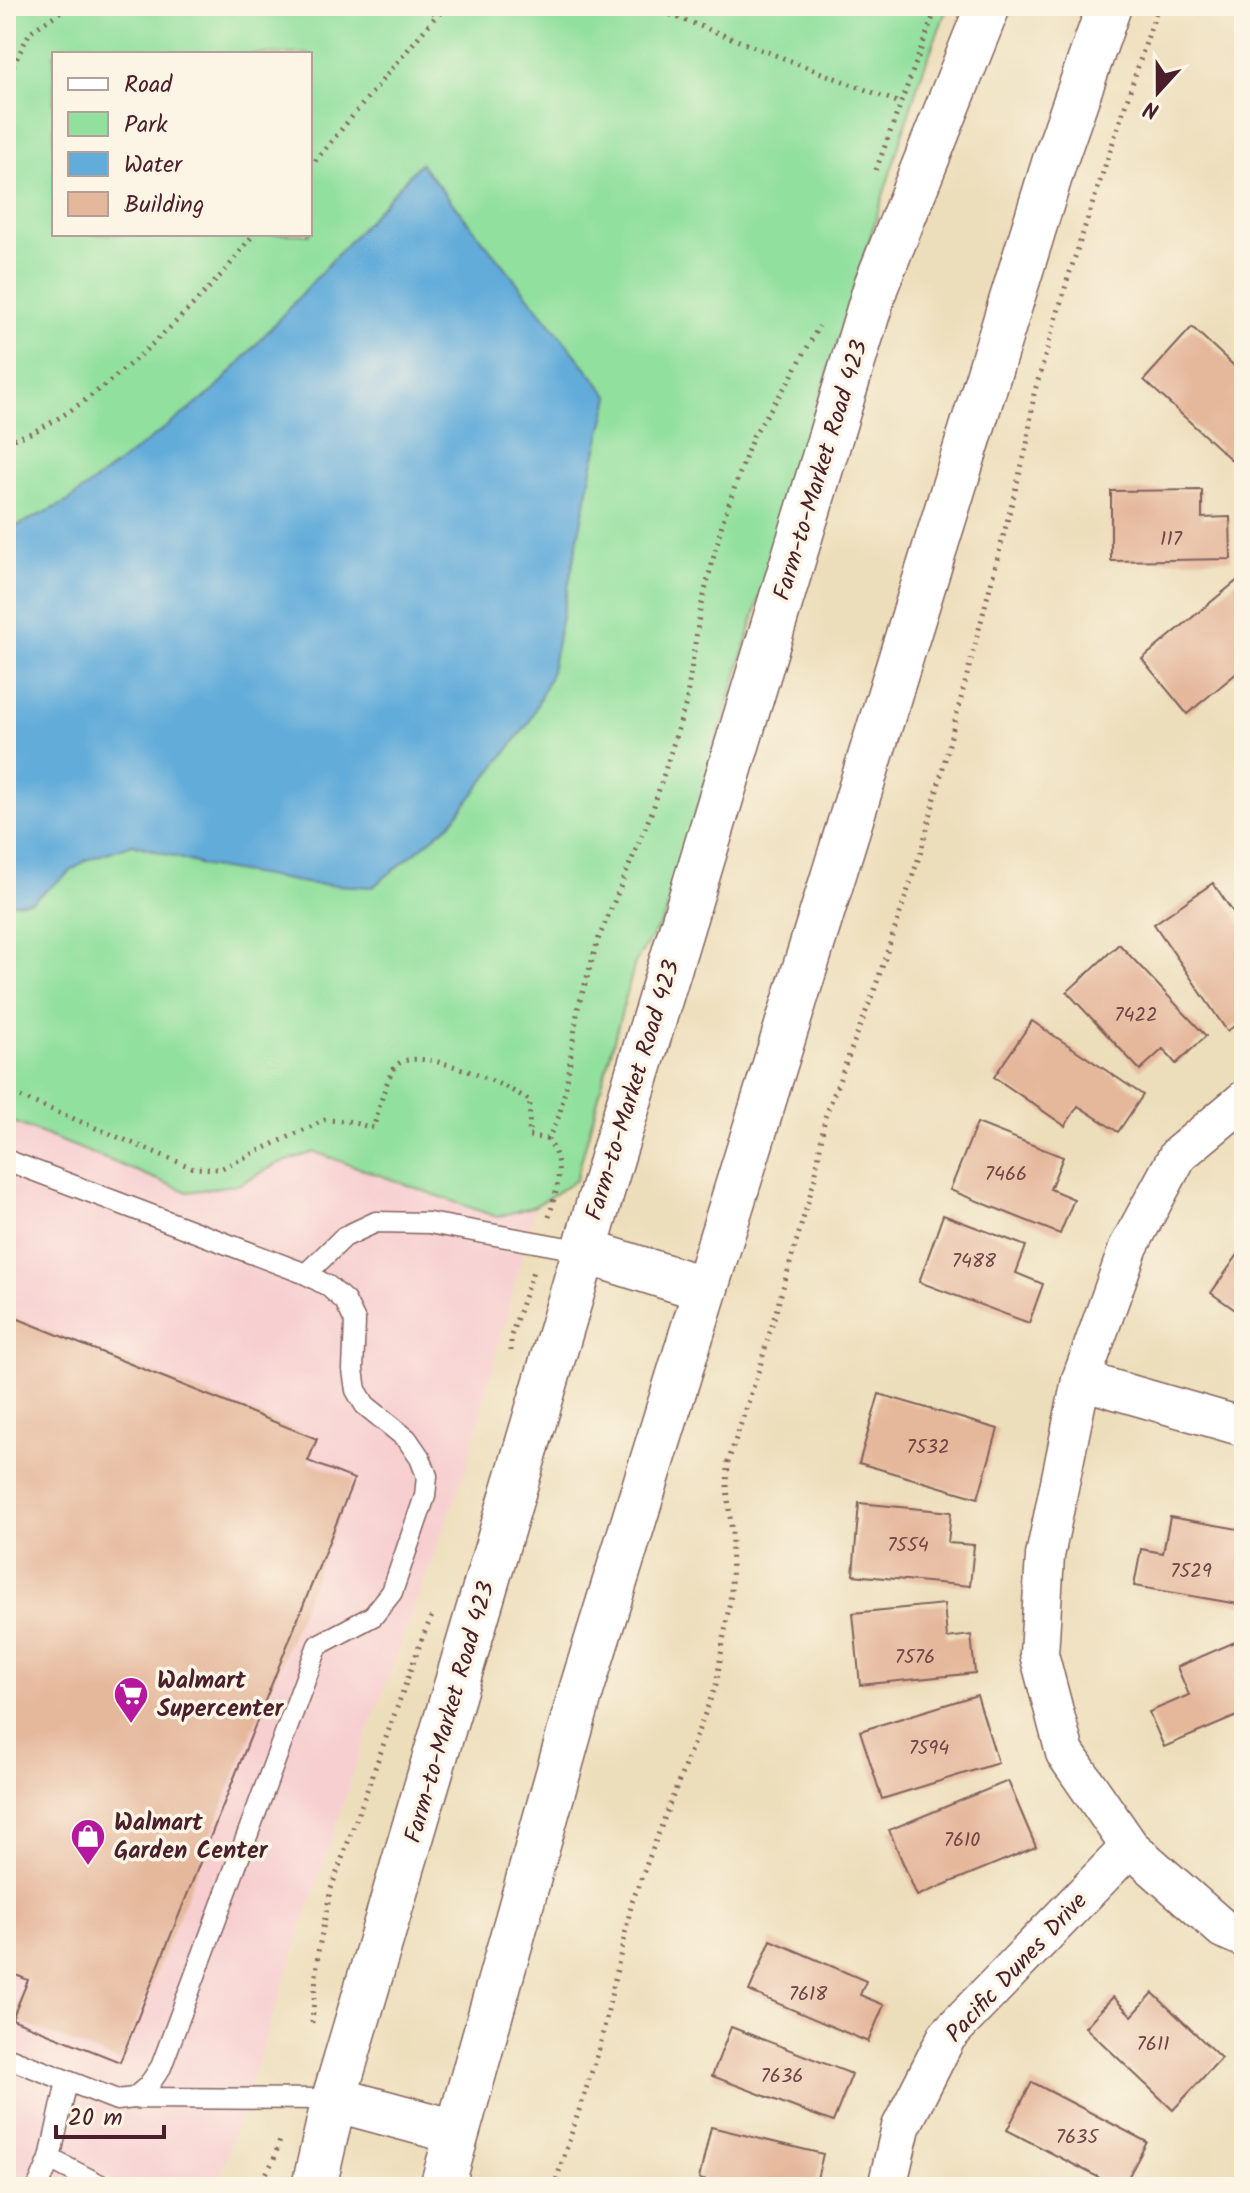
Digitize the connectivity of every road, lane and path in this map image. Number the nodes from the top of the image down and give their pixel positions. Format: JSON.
{"nodes":[{"id":1,"x":69,"y":6,"type":"edge"},
{"id":2,"x":428,"y":6,"type":"edge"},
{"id":3,"x":450,"y":6,"type":"edge"},
{"id":4,"x":648,"y":6,"type":"edge"},
{"id":5,"x":937,"y":6,"type":"edge"},
{"id":6,"x":988,"y":6,"type":"edge"},
{"id":7,"x":1109,"y":6,"type":"edge"},
{"id":8,"x":1158,"y":6,"type":"edge"},
{"id":9,"x":436,"y":16,"type":"junction"},
{"id":10,"x":6,"y":80,"type":"edge"},
{"id":11,"x":900,"y":103,"type":"junction"},
{"id":12,"x":312,"y":165,"type":"edge"},
{"id":13,"x":874,"y":174,"type":"dead end"},
{"id":14,"x":252,"y":236,"type":"edge"},
{"id":15,"x":823,"y":316,"type":"dead end"},
{"id":16,"x":6,"y":440,"type":"edge"},
{"id":17,"x":6,"y":1091,"type":"edge"},
{"id":18,"x":1244,"y":1100,"type":"edge"},
{"id":19,"x":548,"y":1139,"type":"junction"},
{"id":20,"x":6,"y":1160,"type":"edge"},
{"id":21,"x":542,"y":1244,"type":"junction"},
{"id":22,"x":584,"y":1251,"type":"junction"},
{"id":23,"x":306,"y":1274,"type":"junction"},
{"id":24,"x":705,"y":1289,"type":"junction"},
{"id":25,"x":511,"y":1364,"type":"dead end"},
{"id":26,"x":1081,"y":1380,"type":"junction"},
{"id":27,"x":1244,"y":1427,"type":"edge"},
{"id":28,"x":434,"y":1612,"type":"dead end"},
{"id":29,"x":1130,"y":1847,"type":"junction"},
{"id":30,"x":1244,"y":1938,"type":"edge"},
{"id":31,"x":312,"y":2027,"type":"dead end"},
{"id":32,"x":6,"y":2057,"type":"edge"},
{"id":33,"x":67,"y":2081,"type":"junction"},
{"id":34,"x":134,"y":2098,"type":"junction"},
{"id":35,"x":314,"y":2099,"type":"junction"},
{"id":36,"x":456,"y":2132,"type":"junction"},
{"id":37,"x":50,"y":2159,"type":"junction"},
{"id":38,"x":38,"y":2187,"type":"edge"},
{"id":39,"x":104,"y":2187,"type":"edge"},
{"id":40,"x":259,"y":2187,"type":"edge"},
{"id":41,"x":314,"y":2187,"type":"edge"},
{"id":42,"x":442,"y":2187,"type":"edge"},
{"id":43,"x":554,"y":2187,"type":"edge"},
{"id":44,"x":887,"y":2187,"type":"edge"}],
"edges":[{"from":1,"to":10,"type":"path"},
{"from":2,"to":9,"type":"path"},
{"from":3,"to":9,"type":"path"},
{"from":4,"to":11,"type":"path"},
{"from":5,"to":11,"type":"path"},
{"from":6,"to":22,"type":"main road","name":"Farm-to-Market Road 423"},
{"from":7,"to":24,"type":"main road"},
{"from":8,"to":43,"type":"path"},
{"from":9,"to":12,"type":"path"},
{"from":11,"to":13,"type":"path"},
{"from":14,"to":16,"type":"path"},
{"from":15,"to":19,"type":"path"},
{"from":17,"to":19,"type":"path"},
{"from":18,"to":26,"type":"street"},
{"from":19,"to":21,"type":"path"},
{"from":20,"to":23,"type":"lane"},
{"from":21,"to":22,"type":"lane"},
{"from":21,"to":23,"type":"lane"},
{"from":21,"to":25,"type":"path"},
{"from":22,"to":24,"type":"main road"},
{"from":22,"to":35,"type":"main road","name":"Farm-to-Market Road 423"},
{"from":23,"to":34,"type":"lane"},
{"from":24,"to":36,"type":"main road"},
{"from":26,"to":27,"type":"street"},
{"from":26,"to":29,"type":"street"},
{"from":28,"to":31,"type":"path"},
{"from":29,"to":30,"type":"street"},
{"from":29,"to":44,"type":"street","name":"Pacific Dunes Drive"},
{"from":32,"to":33,"type":"lane"},
{"from":33,"to":34,"type":"lane"},
{"from":33,"to":37,"type":"lane"},
{"from":34,"to":35,"type":"lane"},
{"from":35,"to":36,"type":"main road"},
{"from":35,"to":40,"type":"path"},
{"from":35,"to":41,"type":"main road","name":"Farm-to-Market Road 423"},
{"from":36,"to":42,"type":"main road"},
{"from":37,"to":38,"type":"lane"},
{"from":37,"to":39,"type":"lane"}]}
